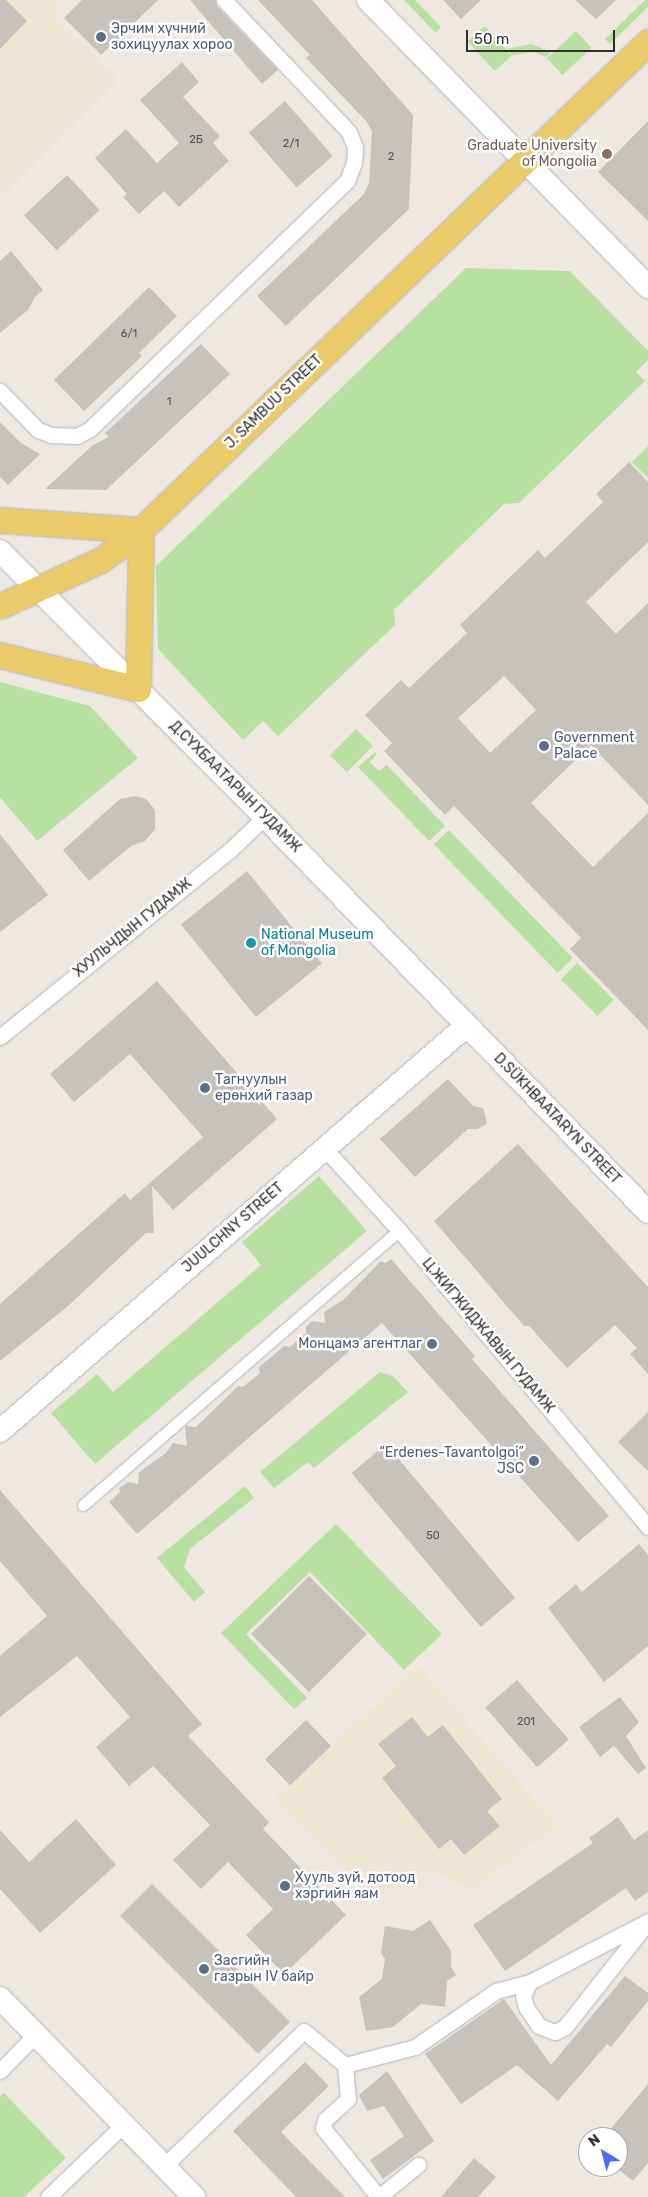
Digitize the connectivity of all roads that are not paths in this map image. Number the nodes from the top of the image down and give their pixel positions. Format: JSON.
{"nodes":[{"id":1,"x":224,"y":0,"type":"edge"},
{"id":2,"x":368,"y":0,"type":"edge"},
{"id":3,"x":648,"y":42,"type":"edge"},
{"id":4,"x":524,"y":162,"type":"junction"},
{"id":5,"x":648,"y":287,"type":"edge"},
{"id":6,"x":0,"y":391,"type":"edge"},
{"id":7,"x":0,"y":520,"type":"edge"},
{"id":8,"x":141,"y":530,"type":"junction"},
{"id":9,"x":0,"y":551,"type":"edge"},
{"id":10,"x":38,"y":589,"type":"junction"},
{"id":11,"x":0,"y":606,"type":"edge"},
{"id":12,"x":0,"y":655,"type":"edge"},
{"id":13,"x":138,"y":689,"type":"junction"},
{"id":14,"x":265,"y":817,"type":"junction"},
{"id":15,"x":466,"y":1026,"type":"junction"},
{"id":16,"x":0,"y":1037,"type":"edge"},
{"id":17,"x":325,"y":1149,"type":"junction"},
{"id":18,"x":648,"y":1212,"type":"edge"},
{"id":19,"x":399,"y":1230,"type":"junction"},
{"id":20,"x":0,"y":1431,"type":"edge"},
{"id":21,"x":83,"y":1505,"type":"dead end"},
{"id":22,"x":648,"y":1527,"type":"edge"},
{"id":23,"x":648,"y":1922,"type":"edge"},
{"id":24,"x":530,"y":1982,"type":"junction"},
{"id":25,"x":0,"y":1998,"type":"edge"},
{"id":26,"x":35,"y":2035,"type":"junction"},
{"id":27,"x":345,"y":2065,"type":"junction"},
{"id":28,"x":0,"y":2071,"type":"edge"},
{"id":29,"x":123,"y":2125,"type":"junction"},
{"id":30,"x":418,"y":2165,"type":"dead end"},
{"id":31,"x":164,"y":2166,"type":"junction"},
{"id":32,"x":48,"y":2197,"type":"edge"},
{"id":33,"x":194,"y":2197,"type":"edge"}],
"edges":[{"from":1,"to":6,"type":"street"},
{"from":2,"to":4,"type":"main road"},
{"from":3,"to":4,"type":"main road","name":"J. SAMBUU STREET"},
{"from":4,"to":5,"type":"main road"},
{"from":4,"to":8,"type":"main road","name":"J. SAMBUU STREET"},
{"from":7,"to":8,"type":"main road"},
{"from":8,"to":10,"type":"main road","name":"J. SAMBUU STREET"},
{"from":8,"to":13,"type":"main road"},
{"from":9,"to":10,"type":"main road","name":"Д.СҮХБААТАРЫН ГУДАМЖ"},
{"from":10,"to":11,"type":"main road","name":"J. SAMBUU STREET"},
{"from":10,"to":13,"type":"main road","name":"Д.СҮХБААТАРЫН ГУДАМЖ"},
{"from":12,"to":13,"type":"main road"},
{"from":13,"to":14,"type":"main road","name":"Д.СҮХБААТАРЫН ГУДАМЖ"},
{"from":14,"to":15,"type":"main road","name":"Д.СҮХБААТАРЫН ГУДАМЖ"},
{"from":14,"to":16,"type":"street","name":"ХУУЛЬЧДЫН ГУДАМЖ"},
{"from":15,"to":17,"type":"main road","name":"JUULCHNY STREET"},
{"from":15,"to":18,"type":"main road","name":"D.SÜKHBAATARYN STREET"},
{"from":17,"to":19,"type":"street","name":"Ц.ЖИГЖИДЖАВЫН ГУДАМЖ"},
{"from":17,"to":20,"type":"main road","name":"JUULCHNY STREET"},
{"from":19,"to":21,"type":"street"},
{"from":19,"to":22,"type":"street","name":"Ц.ЖИГЖИДЖАВЫН ГУДАМЖ"},
{"from":23,"to":24,"type":"street"},
{"from":23,"to":24,"type":"street"},
{"from":24,"to":27,"type":"street"},
{"from":25,"to":26,"type":"main road"},
{"from":26,"to":28,"type":"street"},
{"from":26,"to":29,"type":"main road"},
{"from":27,"to":30,"type":"street"},
{"from":27,"to":31,"type":"street"},
{"from":29,"to":31,"type":"main road"},
{"from":29,"to":32,"type":"street"},
{"from":31,"to":33,"type":"main road"}]}
